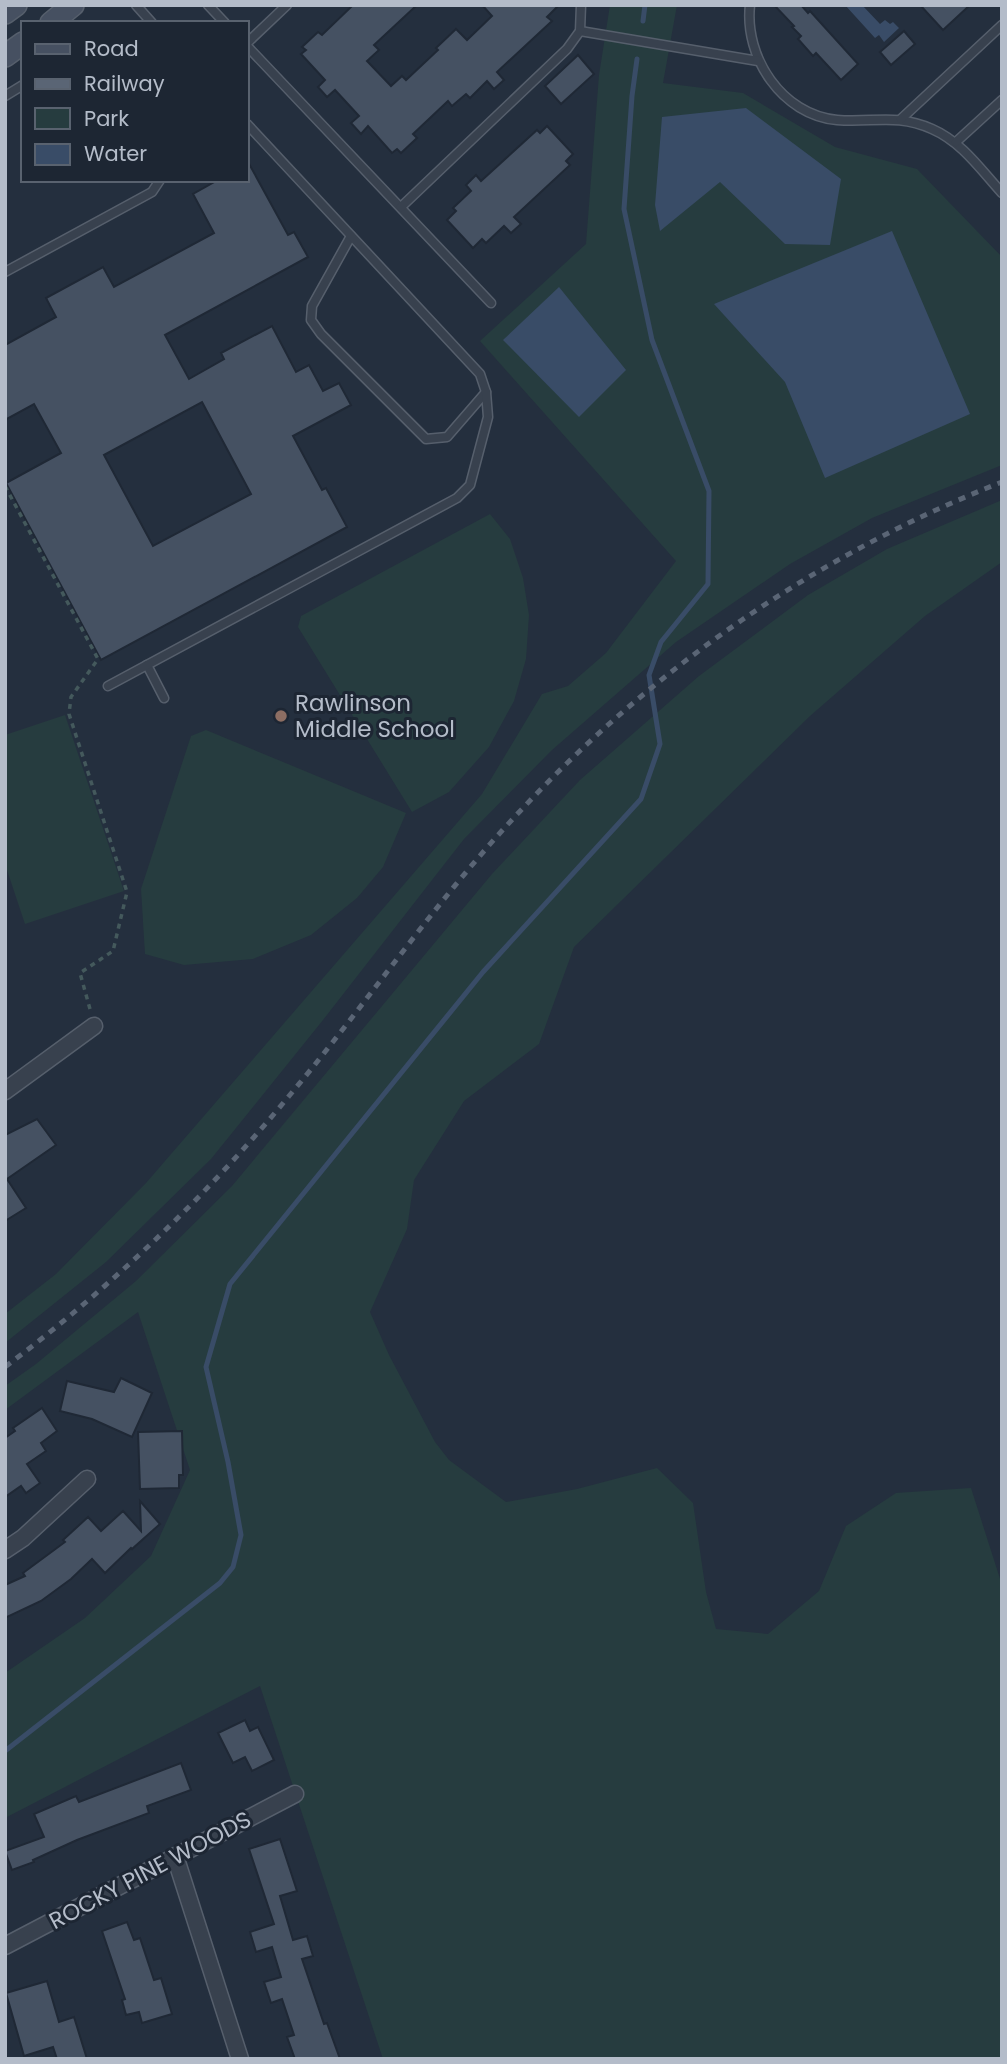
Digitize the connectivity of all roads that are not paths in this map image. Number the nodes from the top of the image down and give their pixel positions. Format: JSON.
{"nodes":[{"id":1,"x":16,"y":5,"type":"edge"},
{"id":2,"x":73,"y":5,"type":"edge"},
{"id":3,"x":136,"y":5,"type":"edge"},
{"id":4,"x":208,"y":5,"type":"edge"},
{"id":5,"x":287,"y":5,"type":"edge"},
{"id":6,"x":581,"y":5,"type":"edge"},
{"id":7,"x":750,"y":5,"type":"edge"},
{"id":8,"x":5,"y":13,"type":"edge"},
{"id":9,"x":53,"y":21,"type":"edge"},
{"id":10,"x":150,"y":21,"type":"edge"},
{"id":11,"x":223,"y":21,"type":"edge"},
{"id":12,"x":1002,"y":25,"type":"edge"},
{"id":13,"x":580,"y":31,"type":"junction"},
{"id":14,"x":248,"y":43,"type":"edge"},
{"id":15,"x":21,"y":44,"type":"edge"},
{"id":16,"x":248,"y":45,"type":"edge"},
{"id":17,"x":5,"y":56,"type":"edge"},
{"id":18,"x":758,"y":61,"type":"junction"},
{"id":19,"x":21,"y":86,"type":"edge"},
{"id":20,"x":5,"y":96,"type":"edge"},
{"id":21,"x":1002,"y":100,"type":"edge"},
{"id":22,"x":901,"y":119,"type":"junction"},
{"id":23,"x":248,"y":125,"type":"edge"},
{"id":24,"x":956,"y":142,"type":"junction"},
{"id":25,"x":159,"y":182,"type":"edge"},
{"id":26,"x":1002,"y":193,"type":"edge"},
{"id":27,"x":401,"y":207,"type":"junction"},
{"id":28,"x":351,"y":236,"type":"junction"},
{"id":29,"x":5,"y":272,"type":"edge"},
{"id":30,"x":491,"y":303,"type":"dead end"},
{"id":31,"x":486,"y":392,"type":"junction"},
{"id":32,"x":147,"y":665,"type":"junction"},
{"id":33,"x":108,"y":686,"type":"dead end"},
{"id":34,"x":164,"y":698,"type":"dead end"},
{"id":35,"x":94,"y":1026,"type":"road end"},
{"id":36,"x":5,"y":1091,"type":"edge"},
{"id":37,"x":87,"y":1479,"type":"dead end"},
{"id":38,"x":5,"y":1550,"type":"edge"},
{"id":39,"x":295,"y":1794,"type":"dead end"},
{"id":40,"x":175,"y":1856,"type":"junction"},
{"id":41,"x":5,"y":1945,"type":"edge"},
{"id":42,"x":240,"y":2059,"type":"edge"}],
"edges":[{"from":1,"to":8,"type":"main road"},
{"from":2,"to":9,"type":"main road"},
{"from":3,"to":10,"type":"lane"},
{"from":4,"to":11,"type":"lane"},
{"from":5,"to":14,"type":"lane"},
{"from":6,"to":13,"type":"lane"},
{"from":7,"to":18,"type":"lane"},
{"from":12,"to":22,"type":"lane"},
{"from":13,"to":18,"type":"lane"},
{"from":13,"to":27,"type":"lane"},
{"from":15,"to":17,"type":"main road"},
{"from":16,"to":27,"type":"lane"},
{"from":18,"to":22,"type":"lane"},
{"from":19,"to":20,"type":"lane"},
{"from":21,"to":24,"type":"lane"},
{"from":22,"to":24,"type":"lane"},
{"from":23,"to":28,"type":"lane"},
{"from":24,"to":26,"type":"lane"},
{"from":25,"to":29,"type":"lane"},
{"from":27,"to":30,"type":"lane"},
{"from":28,"to":31,"type":"lane"},
{"from":28,"to":31,"type":"lane"},
{"from":31,"to":32,"type":"lane"},
{"from":32,"to":33,"type":"lane"},
{"from":32,"to":34,"type":"lane"},
{"from":35,"to":36,"type":"street"},
{"from":37,"to":38,"type":"street"},
{"from":39,"to":40,"type":"street","name":"ROCKY PINE WOODS"},
{"from":40,"to":41,"type":"street","name":"ROCKY PINE WOODS"},
{"from":40,"to":42,"type":"street"}]}
